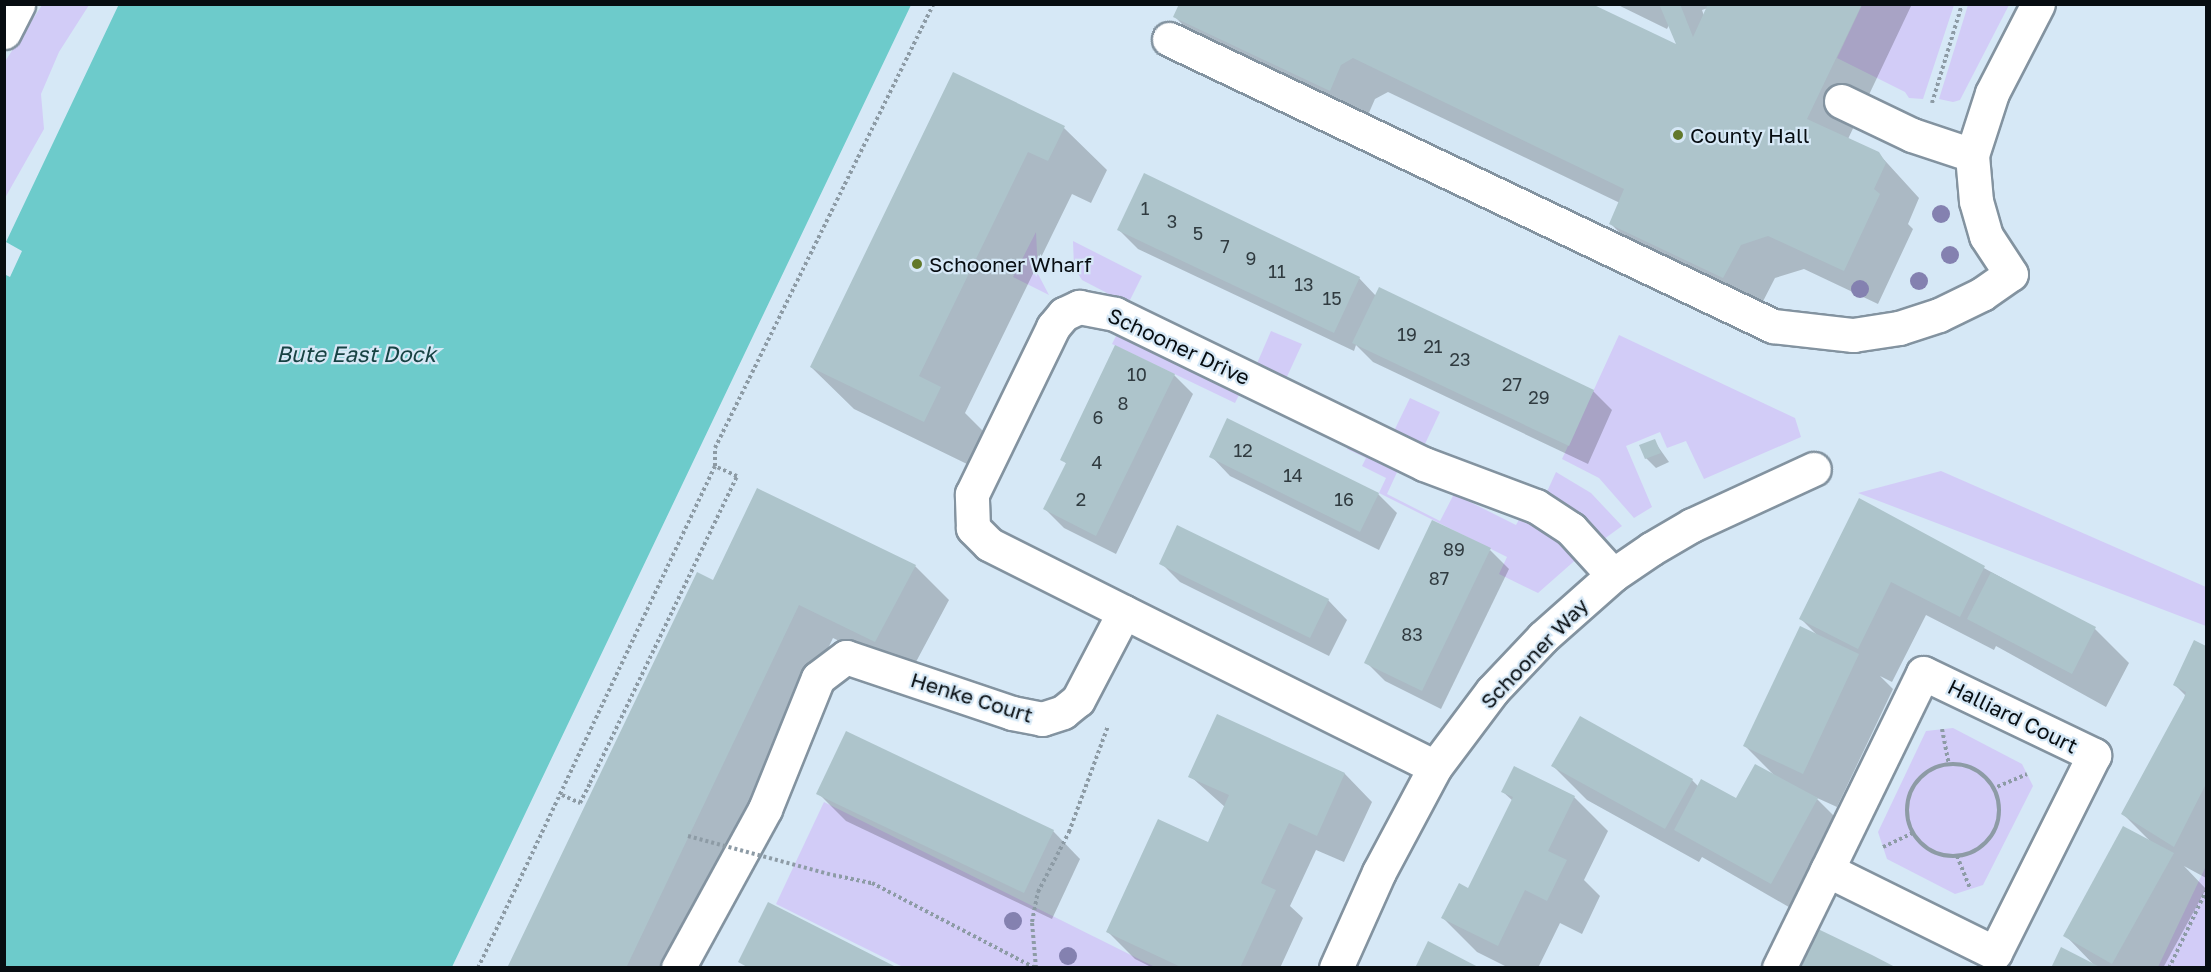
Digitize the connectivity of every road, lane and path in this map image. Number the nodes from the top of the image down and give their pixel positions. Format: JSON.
{"nodes":[{"id":1,"x":18,"y":4,"type":"edge"},
{"id":2,"x":933,"y":4,"type":"edge"},
{"id":3,"x":1962,"y":4,"type":"edge"},
{"id":4,"x":2038,"y":4,"type":"edge"},
{"id":5,"x":4,"y":32,"type":"edge"},
{"id":6,"x":1169,"y":39,"type":"dead end"},
{"id":7,"x":1841,"y":101,"type":"dead end"},
{"id":8,"x":1922,"y":138,"type":"junction"},
{"id":9,"x":1972,"y":155,"type":"junction"},
{"id":10,"x":715,"y":466,"type":"junction"},
{"id":11,"x":1814,"y":469,"type":"dead end"},
{"id":12,"x":1613,"y":575,"type":"junction"},
{"id":13,"x":1124,"y":612,"type":"junction"},
{"id":14,"x":1109,"y":723,"type":"dead end"},
{"id":15,"x":1942,"y":729,"type":"dead end"},
{"id":16,"x":1949,"y":765,"type":"junction"},
{"id":17,"x":1435,"y":767,"type":"junction"},
{"id":18,"x":2027,"y":774,"type":"dead end"},
{"id":19,"x":1992,"y":789,"type":"junction"},
{"id":20,"x":562,"y":795,"type":"junction"},
{"id":21,"x":1913,"y":833,"type":"junction"},
{"id":22,"x":688,"y":836,"type":"dead end"},
{"id":23,"x":1883,"y":847,"type":"dead end"},
{"id":24,"x":1957,"y":856,"type":"junction"},
{"id":25,"x":1827,"y":870,"type":"junction"},
{"id":26,"x":1970,"y":889,"type":"dead end"},
{"id":27,"x":2206,"y":891,"type":"edge"},
{"id":28,"x":477,"y":968,"type":"edge"},
{"id":29,"x":678,"y":968,"type":"edge"},
{"id":30,"x":1035,"y":968,"type":"edge"},
{"id":31,"x":1336,"y":968,"type":"edge"},
{"id":32,"x":1779,"y":968,"type":"edge"},
{"id":33,"x":2169,"y":968,"type":"edge"}],
"edges":[{"from":1,"to":5,"type":"street"},
{"from":2,"to":10,"type":"path"},
{"from":3,"to":8,"type":"path"},
{"from":4,"to":9,"type":"street"},
{"from":6,"to":9,"type":"street"},
{"from":7,"to":8,"type":"street"},
{"from":8,"to":9,"type":"street"},
{"from":10,"to":20,"type":"path"},
{"from":10,"to":20,"type":"path"},
{"from":11,"to":12,"type":"street","name":"Schooner Way"},
{"from":12,"to":13,"type":"street","name":"Schooner Drive"},
{"from":12,"to":17,"type":"street","name":"Schooner Way"},
{"from":13,"to":17,"type":"street"},
{"from":13,"to":29,"type":"street","name":"Henke Court"},
{"from":14,"to":30,"type":"path"},
{"from":15,"to":16,"type":"path"},
{"from":16,"to":19,"type":"path"},
{"from":16,"to":21,"type":"path"},
{"from":17,"to":31,"type":"street","name":"Schooner Way"},
{"from":18,"to":19,"type":"path"},
{"from":19,"to":24,"type":"path"},
{"from":20,"to":28,"type":"path"},
{"from":21,"to":23,"type":"path"},
{"from":21,"to":24,"type":"path"},
{"from":22,"to":30,"type":"path","bridge":true},
{"from":24,"to":26,"type":"path"},
{"from":25,"to":25,"type":"street","name":"Halliard Court"},
{"from":25,"to":32,"type":"street","name":"Halliard Court"},
{"from":27,"to":33,"type":"path"}]}
